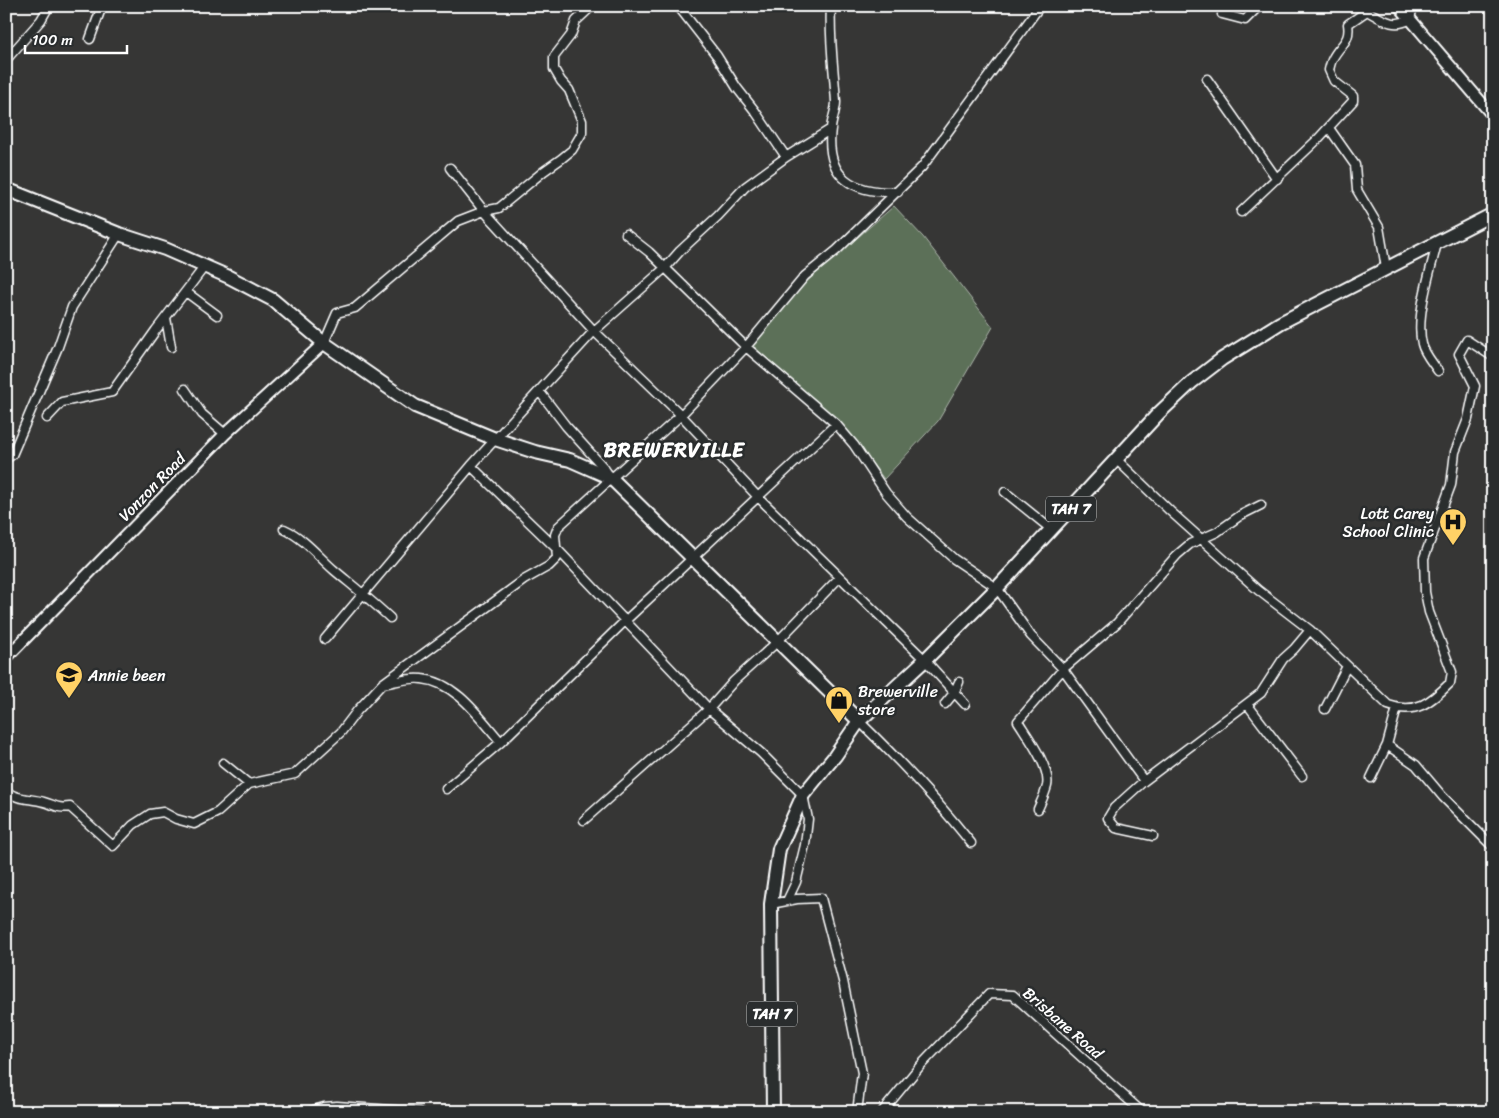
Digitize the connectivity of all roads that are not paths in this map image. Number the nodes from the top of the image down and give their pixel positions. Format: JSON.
{"nodes":[{"id":1,"x":48,"y":6,"type":"edge"},
{"id":2,"x":102,"y":6,"type":"edge"},
{"id":3,"x":592,"y":6,"type":"edge"},
{"id":4,"x":678,"y":6,"type":"edge"},
{"id":5,"x":831,"y":6,"type":"edge"},
{"id":6,"x":1040,"y":6,"type":"edge"},
{"id":7,"x":1259,"y":6,"type":"edge"},
{"id":8,"x":1399,"y":6,"type":"edge"},
{"id":9,"x":1412,"y":6,"type":"edge"},
{"id":10,"x":1364,"y":9,"type":"edge"},
{"id":11,"x":1222,"y":14,"type":"dead end"},
{"id":12,"x":1410,"y":19,"type":"junction"},
{"id":13,"x":90,"y":39,"type":"dead end"},
{"id":14,"x":6,"y":60,"type":"edge"},
{"id":15,"x":1207,"y":79,"type":"dead end"},
{"id":16,"x":1493,"y":116,"type":"edge"},
{"id":17,"x":1329,"y":128,"type":"junction"},
{"id":18,"x":831,"y":129,"type":"junction"},
{"id":19,"x":786,"y":157,"type":"junction"},
{"id":20,"x":450,"y":168,"type":"dead end"},
{"id":21,"x":1277,"y":179,"type":"junction"},
{"id":22,"x":6,"y":188,"type":"edge"},
{"id":23,"x":898,"y":192,"type":"junction"},
{"id":24,"x":484,"y":211,"type":"junction"},
{"id":25,"x":1241,"y":212,"type":"dead end"},
{"id":26,"x":1493,"y":214,"type":"edge"},
{"id":27,"x":119,"y":234,"type":"junction"},
{"id":28,"x":626,"y":234,"type":"dead end"},
{"id":29,"x":1437,"y":243,"type":"junction"},
{"id":30,"x":205,"y":266,"type":"junction"},
{"id":31,"x":665,"y":268,"type":"junction"},
{"id":32,"x":1386,"y":268,"type":"junction"},
{"id":33,"x":186,"y":292,"type":"junction"},
{"id":34,"x":217,"y":315,"type":"dead end"},
{"id":35,"x":166,"y":318,"type":"junction"},
{"id":36,"x":594,"y":331,"type":"junction"},
{"id":37,"x":324,"y":343,"type":"junction"},
{"id":38,"x":172,"y":347,"type":"dead end"},
{"id":39,"x":746,"y":347,"type":"junction"},
{"id":40,"x":1493,"y":357,"type":"edge"},
{"id":41,"x":1438,"y":371,"type":"dead end"},
{"id":42,"x":185,"y":389,"type":"dead end"},
{"id":43,"x":539,"y":391,"type":"junction"},
{"id":44,"x":681,"y":415,"type":"junction"},
{"id":45,"x":47,"y":418,"type":"dead end"},
{"id":46,"x":836,"y":424,"type":"junction"},
{"id":47,"x":224,"y":434,"type":"junction"},
{"id":48,"x":495,"y":439,"type":"junction"},
{"id":49,"x":6,"y":459,"type":"edge"},
{"id":50,"x":1117,"y":460,"type":"junction"},
{"id":51,"x":471,"y":466,"type":"junction"},
{"id":52,"x":611,"y":478,"type":"junction"},
{"id":53,"x":1005,"y":492,"type":"dead end"},
{"id":54,"x":758,"y":497,"type":"junction"},
{"id":55,"x":1261,"y":505,"type":"dead end"},
{"id":56,"x":284,"y":528,"type":"dead end"},
{"id":57,"x":1052,"y":530,"type":"junction"},
{"id":58,"x":1202,"y":539,"type":"junction"},
{"id":59,"x":558,"y":550,"type":"junction"},
{"id":60,"x":692,"y":559,"type":"junction"},
{"id":61,"x":840,"y":577,"type":"junction"},
{"id":62,"x":997,"y":588,"type":"junction"},
{"id":63,"x":364,"y":593,"type":"junction"},
{"id":64,"x":390,"y":618,"type":"dead end"},
{"id":65,"x":625,"y":621,"type":"junction"},
{"id":66,"x":1310,"y":630,"type":"junction"},
{"id":67,"x":325,"y":639,"type":"dead end"},
{"id":68,"x":777,"y":642,"type":"junction"},
{"id":69,"x":6,"y":658,"type":"edge"},
{"id":70,"x":925,"y":660,"type":"junction"},
{"id":71,"x":1347,"y":666,"type":"junction"},
{"id":72,"x":1063,"y":669,"type":"junction"},
{"id":73,"x":959,"y":682,"type":"dead end"},
{"id":74,"x":382,"y":684,"type":"junction"},
{"id":75,"x":954,"y":693,"type":"junction"},
{"id":76,"x":945,"y":704,"type":"dead end"},
{"id":77,"x":965,"y":704,"type":"dead end"},
{"id":78,"x":1247,"y":704,"type":"junction"},
{"id":79,"x":1325,"y":708,"type":"dead end"},
{"id":80,"x":1397,"y":708,"type":"junction"},
{"id":81,"x":709,"y":709,"type":"junction"},
{"id":82,"x":859,"y":721,"type":"junction"},
{"id":83,"x":501,"y":742,"type":"junction"},
{"id":84,"x":1387,"y":745,"type":"junction"},
{"id":85,"x":223,"y":763,"type":"dead end"},
{"id":86,"x":1302,"y":776,"type":"dead end"},
{"id":87,"x":1371,"y":778,"type":"dead end"},
{"id":88,"x":1144,"y":781,"type":"junction"},
{"id":89,"x":249,"y":784,"type":"junction"},
{"id":90,"x":446,"y":789,"type":"dead end"},
{"id":91,"x":6,"y":791,"type":"edge"},
{"id":92,"x":803,"y":795,"type":"junction"},
{"id":93,"x":1038,"y":809,"type":"dead end"},
{"id":94,"x":584,"y":820,"type":"dead end"},
{"id":95,"x":1153,"y":836,"type":"dead end"},
{"id":96,"x":972,"y":843,"type":"dead end"},
{"id":97,"x":1493,"y":847,"type":"edge"},
{"id":98,"x":787,"y":901,"type":"junction"},
{"id":99,"x":770,"y":904,"type":"junction"},
{"id":100,"x":307,"y":1112,"type":"edge"},
{"id":101,"x":419,"y":1112,"type":"edge"},
{"id":102,"x":773,"y":1112,"type":"edge"},
{"id":103,"x":857,"y":1112,"type":"edge"},
{"id":104,"x":882,"y":1112,"type":"edge"},
{"id":105,"x":1142,"y":1112,"type":"edge"}],
"edges":[{"from":1,"to":14,"type":"street"},
{"from":2,"to":13,"type":"street"},
{"from":3,"to":24,"type":"street"},
{"from":4,"to":19,"type":"street"},
{"from":5,"to":18,"type":"street"},
{"from":6,"to":23,"type":"street"},
{"from":7,"to":11,"type":"street"},
{"from":8,"to":12,"type":"street"},
{"from":9,"to":12,"type":"street"},
{"from":10,"to":12,"type":"street"},
{"from":10,"to":17,"type":"street"},
{"from":12,"to":16,"type":"street"},
{"from":15,"to":21,"type":"street"},
{"from":17,"to":21,"type":"street"},
{"from":17,"to":32,"type":"street"},
{"from":18,"to":19,"type":"street"},
{"from":18,"to":23,"type":"street"},
{"from":19,"to":31,"type":"street"},
{"from":20,"to":24,"type":"street"},
{"from":21,"to":25,"type":"street"},
{"from":22,"to":27,"type":"main road"},
{"from":23,"to":39,"type":"street"},
{"from":24,"to":36,"type":"street"},
{"from":24,"to":37,"type":"street"},
{"from":26,"to":29,"type":"main road","number":"TAH 7"},
{"from":27,"to":30,"type":"main road"},
{"from":27,"to":49,"type":"street"},
{"from":28,"to":31,"type":"street"},
{"from":29,"to":32,"type":"main road","number":"TAH 7"},
{"from":29,"to":41,"type":"street"},
{"from":30,"to":33,"type":"street"},
{"from":30,"to":37,"type":"main road"},
{"from":31,"to":36,"type":"street"},
{"from":31,"to":39,"type":"street"},
{"from":32,"to":50,"type":"main road","number":"TAH 7"},
{"from":33,"to":34,"type":"street"},
{"from":33,"to":35,"type":"street"},
{"from":35,"to":38,"type":"street"},
{"from":35,"to":45,"type":"street"},
{"from":36,"to":43,"type":"street"},
{"from":36,"to":44,"type":"street"},
{"from":37,"to":47,"type":"street","name":"Vonzon Road"},
{"from":37,"to":48,"type":"main road"},
{"from":39,"to":44,"type":"street"},
{"from":39,"to":46,"type":"street"},
{"from":40,"to":80,"type":"street"},
{"from":42,"to":47,"type":"street"},
{"from":43,"to":48,"type":"street"},
{"from":43,"to":52,"type":"street"},
{"from":44,"to":52,"type":"street"},
{"from":44,"to":54,"type":"street"},
{"from":46,"to":54,"type":"street"},
{"from":46,"to":62,"type":"street"},
{"from":47,"to":69,"type":"street","name":"Vonzon Road"},
{"from":48,"to":51,"type":"street"},
{"from":48,"to":52,"type":"main road"},
{"from":50,"to":57,"type":"main road","number":"TAH 7"},
{"from":50,"to":58,"type":"street"},
{"from":51,"to":59,"type":"street"},
{"from":51,"to":63,"type":"street"},
{"from":52,"to":59,"type":"street"},
{"from":52,"to":60,"type":"main road"},
{"from":53,"to":57,"type":"street"},
{"from":54,"to":60,"type":"street"},
{"from":54,"to":61,"type":"street"},
{"from":55,"to":58,"type":"street"},
{"from":56,"to":63,"type":"street"},
{"from":57,"to":62,"type":"main road","number":"TAH 7"},
{"from":58,"to":66,"type":"street"},
{"from":58,"to":72,"type":"street"},
{"from":59,"to":65,"type":"street"},
{"from":59,"to":74,"type":"street"},
{"from":60,"to":65,"type":"street"},
{"from":60,"to":68,"type":"main road"},
{"from":61,"to":68,"type":"street"},
{"from":61,"to":70,"type":"street"},
{"from":62,"to":70,"type":"main road","number":"TAH 7"},
{"from":62,"to":72,"type":"street"},
{"from":63,"to":64,"type":"street"},
{"from":63,"to":67,"type":"street"},
{"from":65,"to":81,"type":"street"},
{"from":65,"to":83,"type":"street"},
{"from":66,"to":71,"type":"street"},
{"from":66,"to":78,"type":"street"},
{"from":68,"to":81,"type":"street"},
{"from":68,"to":82,"type":"main road"},
{"from":70,"to":75,"type":"street"},
{"from":70,"to":82,"type":"main road","number":"TAH 7"},
{"from":71,"to":79,"type":"street"},
{"from":71,"to":80,"type":"street"},
{"from":72,"to":88,"type":"street"},
{"from":72,"to":93,"type":"street"},
{"from":73,"to":75,"type":"street"},
{"from":74,"to":83,"type":"street"},
{"from":74,"to":89,"type":"street"},
{"from":75,"to":76,"type":"street"},
{"from":75,"to":77,"type":"street"},
{"from":78,"to":86,"type":"street"},
{"from":78,"to":88,"type":"street"},
{"from":80,"to":84,"type":"street"},
{"from":81,"to":92,"type":"street"},
{"from":81,"to":94,"type":"street"},
{"from":82,"to":92,"type":"main road","number":"TAH 7"},
{"from":82,"to":96,"type":"street"},
{"from":83,"to":90,"type":"street"},
{"from":84,"to":87,"type":"street"},
{"from":84,"to":97,"type":"street"},
{"from":85,"to":89,"type":"street"},
{"from":88,"to":95,"type":"street"},
{"from":89,"to":91,"type":"street"},
{"from":92,"to":98,"type":"street"},
{"from":92,"to":99,"type":"main road","number":"TAH 7"},
{"from":98,"to":99,"type":"street"},
{"from":98,"to":103,"type":"street"},
{"from":99,"to":102,"type":"main road","number":"TAH 7"},
{"from":100,"to":101,"type":"street"},
{"from":104,"to":105,"type":"street","name":"Brisbane Road"}]}
